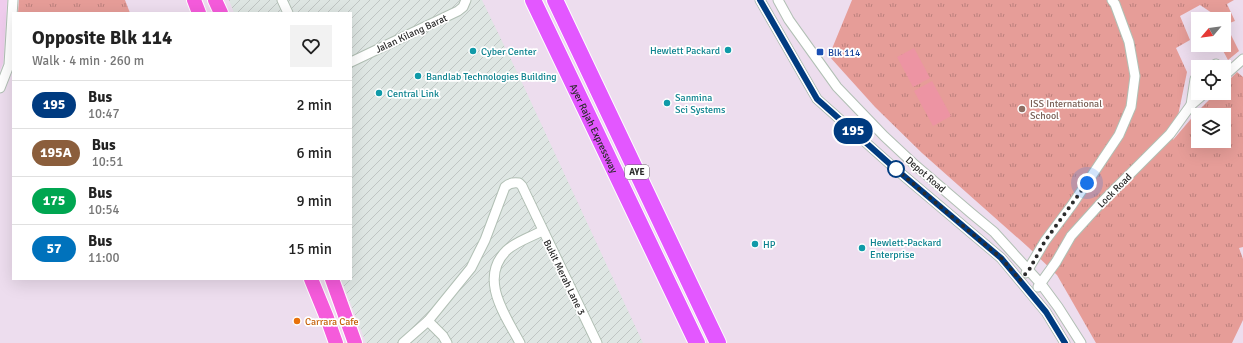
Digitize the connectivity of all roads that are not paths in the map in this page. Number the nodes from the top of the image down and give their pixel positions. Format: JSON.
{"nodes":[{"id":1,"x":13,"y":0,"type":"edge"},
{"id":2,"x":194,"y":0,"type":"edge"},
{"id":3,"x":215,"y":0,"type":"edge"},
{"id":4,"x":282,"y":0,"type":"edge"},
{"id":5,"x":533,"y":0,"type":"edge"},
{"id":6,"x":555,"y":0,"type":"edge"},
{"id":7,"x":760,"y":0,"type":"edge"},
{"id":8,"x":778,"y":0,"type":"edge"},
{"id":9,"x":1112,"y":0,"type":"edge"},
{"id":10,"x":466,"y":1,"type":"edge"},
{"id":11,"x":12,"y":12,"type":"edge"},
{"id":12,"x":199,"y":12,"type":"edge"},
{"id":13,"x":221,"y":12,"type":"edge"},
{"id":14,"x":288,"y":12,"type":"edge"},
{"id":15,"x":12,"y":16,"type":"edge"},
{"id":16,"x":1243,"y":59,"type":"edge"},
{"id":17,"x":352,"y":62,"type":"edge"},
{"id":18,"x":1231,"y":70,"type":"edge"},
{"id":19,"x":0,"y":88,"type":"edge"},
{"id":20,"x":1192,"y":100,"type":"edge"},
{"id":21,"x":1197,"y":100,"type":"edge"},
{"id":22,"x":1191,"y":106,"type":"junction"},
{"id":23,"x":542,"y":231,"type":"junction"},
{"id":24,"x":1029,"y":270,"type":"junction"},
{"id":25,"x":311,"y":280,"type":"edge"},
{"id":26,"x":1020,"y":280,"type":"junction"},
{"id":27,"x":334,"y":284,"type":"edge"},
{"id":28,"x":1041,"y":284,"type":"junction"},
{"id":29,"x":1032,"y":294,"type":"junction"},
{"id":30,"x":318,"y":295,"type":"junction"},
{"id":31,"x":428,"y":321,"type":"junction"},
{"id":32,"x":336,"y":343,"type":"edge"},
{"id":33,"x":355,"y":343,"type":"edge"},
{"id":34,"x":403,"y":343,"type":"edge"},
{"id":35,"x":447,"y":343,"type":"edge"},
{"id":36,"x":520,"y":343,"type":"edge"},
{"id":37,"x":596,"y":343,"type":"edge"},
{"id":38,"x":697,"y":343,"type":"edge"},
{"id":39,"x":718,"y":343,"type":"edge"},
{"id":40,"x":1065,"y":343,"type":"edge"},
{"id":41,"x":1081,"y":343,"type":"edge"}],
"edges":[{"from":1,"to":11,"type":"street"},
{"from":2,"to":12,"type":"main road"},
{"from":3,"to":13,"type":"main road"},
{"from":4,"to":14,"type":"street"},
{"from":5,"to":38,"type":"highway","name":"Ayer Rajah Expressway","number":"AYE"},
{"from":6,"to":39,"type":"highway","name":"Ayer Rajah Expressway","number":"AYE"},
{"from":7,"to":26,"type":"street","name":"Depot Road"},
{"from":8,"to":24,"type":"street","name":"Depot Road"},
{"from":9,"to":24,"type":"street"},
{"from":10,"to":17,"type":"street","name":"Jalan Kilang Barat"},
{"from":15,"to":19,"type":"street"},
{"from":16,"to":18,"type":"street"},
{"from":20,"to":22,"type":"street"},
{"from":21,"to":22,"type":"street","name":"Lock Road"},
{"from":22,"to":28,"type":"street","name":"Lock Road"},
{"from":23,"to":31,"type":"street"},
{"from":23,"to":36,"type":"street","name":"Bukit Merah Lane 3"},
{"from":23,"to":37,"type":"street","name":"Bukit Merah Lane 3"},
{"from":24,"to":26,"type":"street"},
{"from":24,"to":28,"type":"street","name":"Depot Road"},
{"from":25,"to":30,"type":"main road"},
{"from":26,"to":29,"type":"street","name":"Depot Road"},
{"from":27,"to":30,"type":"main road"},
{"from":27,"to":33,"type":"main road"},
{"from":28,"to":29,"type":"street","name":"Lock Road"},
{"from":28,"to":41,"type":"street","name":"Depot Road"},
{"from":29,"to":40,"type":"street","name":"Depot Road"},
{"from":30,"to":32,"type":"main road"},
{"from":31,"to":34,"type":"street"},
{"from":31,"to":35,"type":"street"}]}
